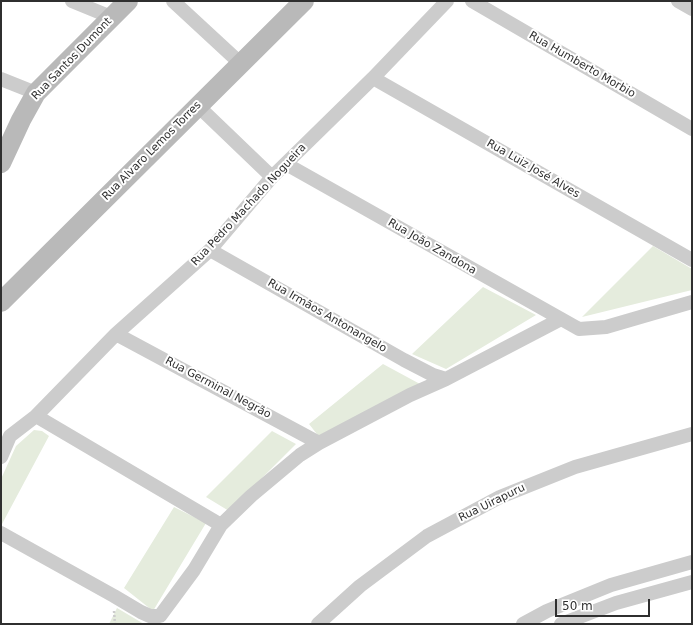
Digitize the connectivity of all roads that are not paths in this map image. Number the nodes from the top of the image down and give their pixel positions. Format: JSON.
{"nodes":[{"id":1,"x":72,"y":1,"type":"edge"},
{"id":2,"x":128,"y":1,"type":"edge"},
{"id":3,"x":173,"y":1,"type":"edge"},
{"id":4,"x":304,"y":1,"type":"edge"},
{"id":5,"x":447,"y":1,"type":"edge"},
{"id":6,"x":472,"y":1,"type":"edge"},
{"id":7,"x":678,"y":1,"type":"edge"},
{"id":8,"x":692,"y":9,"type":"edge"},
{"id":9,"x":111,"y":17,"type":"junction"},
{"id":10,"x":240,"y":63,"type":"junction"},
{"id":11,"x":373,"y":78,"type":"junction"},
{"id":12,"x":1,"y":79,"type":"edge"},
{"id":13,"x":36,"y":93,"type":"junction"},
{"id":14,"x":198,"y":106,"type":"junction"},
{"id":15,"x":692,"y":129,"type":"edge"},
{"id":16,"x":1,"y":163,"type":"edge"},
{"id":17,"x":286,"y":164,"type":"junction"},
{"id":18,"x":272,"y":178,"type":"junction"},
{"id":19,"x":210,"y":250,"type":"junction"},
{"id":20,"x":692,"y":260,"type":"edge"},
{"id":21,"x":1,"y":302,"type":"edge"},
{"id":22,"x":692,"y":302,"type":"edge"},
{"id":23,"x":561,"y":319,"type":"junction"},
{"id":24,"x":116,"y":334,"type":"junction"},
{"id":25,"x":446,"y":379,"type":"junction"},
{"id":26,"x":36,"y":416,"type":"junction"},
{"id":27,"x":5,"y":433,"type":"edge"},
{"id":28,"x":692,"y":434,"type":"edge"},
{"id":29,"x":319,"y":443,"type":"junction"},
{"id":30,"x":1,"y":457,"type":"edge"},
{"id":31,"x":221,"y":525,"type":"junction"},
{"id":32,"x":1,"y":533,"type":"edge"},
{"id":33,"x":692,"y":562,"type":"edge"},
{"id":34,"x":692,"y":582,"type":"edge"},
{"id":35,"x":318,"y":624,"type":"edge"},
{"id":36,"x":523,"y":624,"type":"edge"},
{"id":37,"x":561,"y":624,"type":"edge"}],
"edges":[{"from":1,"to":9,"type":"street"},
{"from":2,"to":9,"type":"street","name":"Rua Santos Dumont"},
{"from":3,"to":10,"type":"street"},
{"from":4,"to":10,"type":"street","name":"Rua Alvaro Lemos Torres"},
{"from":5,"to":11,"type":"street","name":"Rua Pedro Machado Nogueira"},
{"from":6,"to":15,"type":"street","name":"Rua Humberto Morbio"},
{"from":7,"to":8,"type":"street"},
{"from":9,"to":13,"type":"street","name":"Rua Santos Dumont"},
{"from":10,"to":14,"type":"street","name":"Rua Alvaro Lemos Torres"},
{"from":11,"to":17,"type":"street","name":"Rua Pedro Machado Nogueira"},
{"from":11,"to":20,"type":"street","name":"Rua Luiz José Alves"},
{"from":12,"to":13,"type":"street"},
{"from":13,"to":16,"type":"street","name":"Rua Santos Dumont"},
{"from":14,"to":18,"type":"street"},
{"from":14,"to":21,"type":"street","name":"Rua Alvaro Lemos Torres"},
{"from":17,"to":18,"type":"street","name":"Rua Pedro Machado Nogueira"},
{"from":17,"to":23,"type":"street","name":"Rua João Zandona"},
{"from":18,"to":19,"type":"street","name":"Rua Pedro Machado Nogueira"},
{"from":19,"to":24,"type":"street","name":"Rua Pedro Machado Nogueira"},
{"from":19,"to":25,"type":"street","name":"Rua Irmãos Antonangelo"},
{"from":22,"to":23,"type":"street","name":"Rua João Zandona"},
{"from":23,"to":25,"type":"street"},
{"from":24,"to":26,"type":"street","name":"Rua Pedro Machado Nogueira"},
{"from":24,"to":29,"type":"street","name":"Rua Germinal Negrão"},
{"from":25,"to":29,"type":"street"},
{"from":26,"to":27,"type":"street","name":"Rua Pedro Machado Nogueira"},
{"from":26,"to":31,"type":"street"},
{"from":27,"to":30,"type":"street","name":"Rua Pedro Machado Nogueira"},
{"from":28,"to":35,"type":"street","name":"Rua Uirapuru"},
{"from":29,"to":31,"type":"street"},
{"from":31,"to":32,"type":"street"},
{"from":33,"to":36,"type":"street"},
{"from":34,"to":37,"type":"street"}]}
